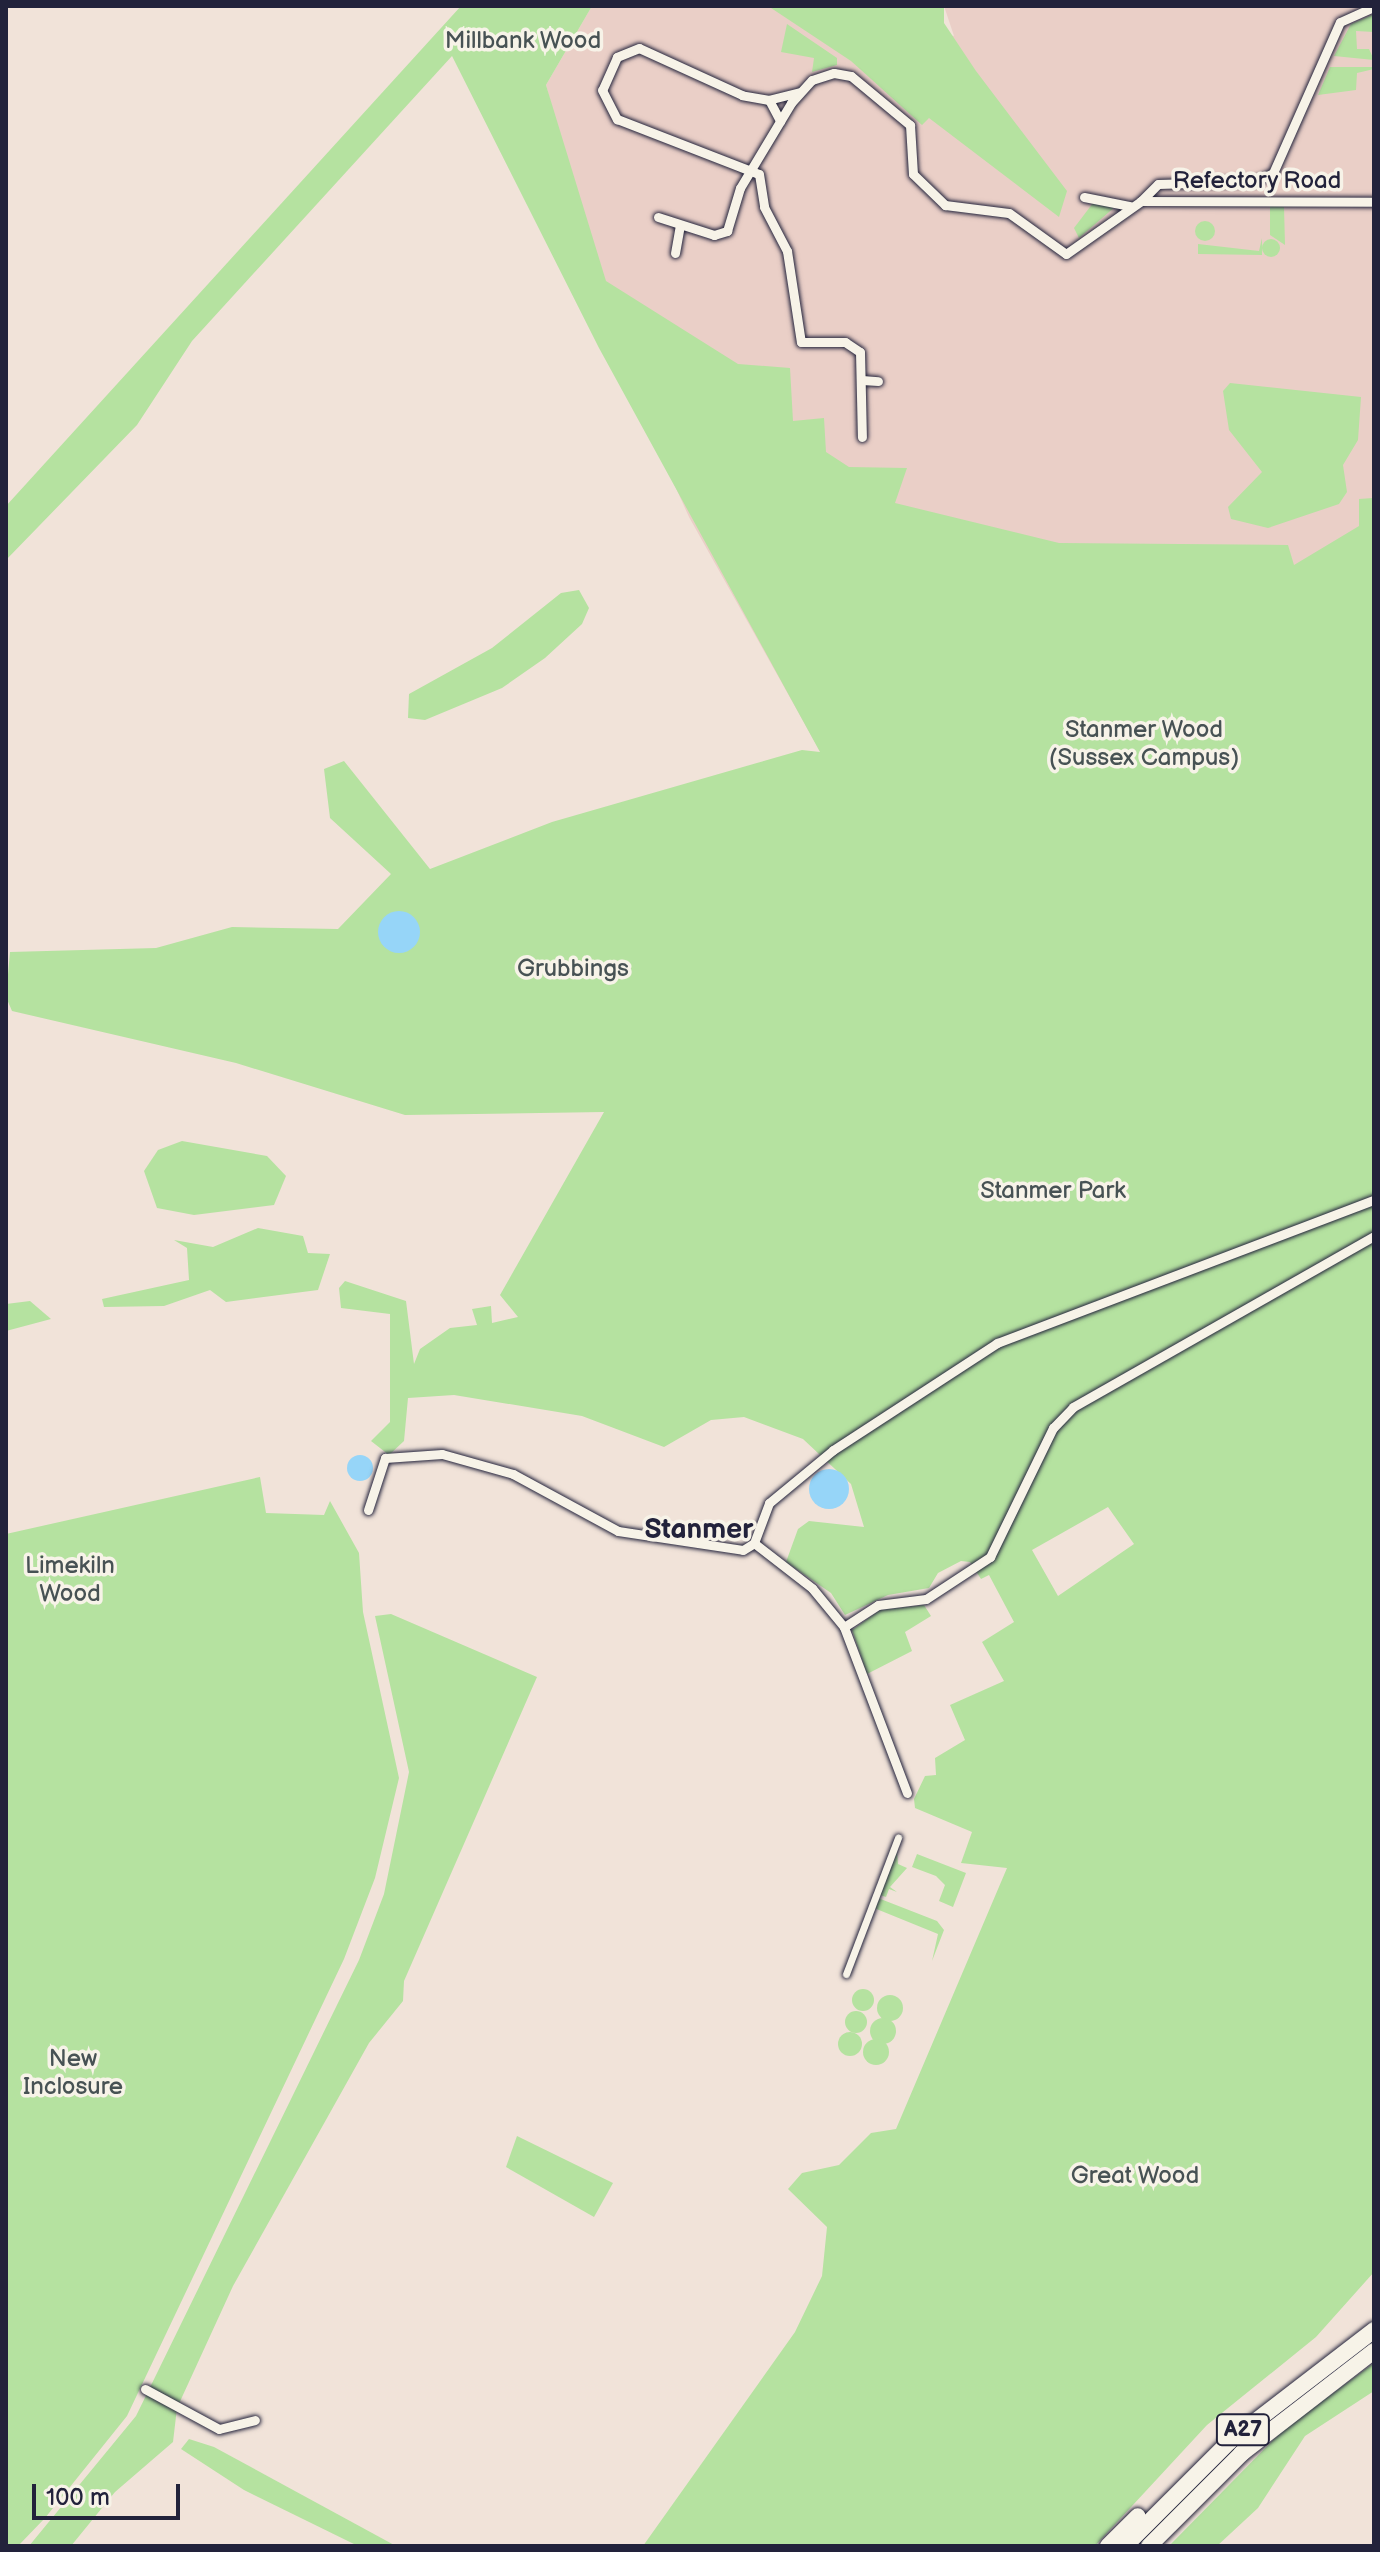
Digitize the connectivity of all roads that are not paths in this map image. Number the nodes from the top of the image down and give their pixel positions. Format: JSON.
{"nodes":[{"id":1,"x":1374,"y":7,"type":"edge"},
{"id":2,"x":800,"y":92,"type":"junction"},
{"id":3,"x":769,"y":100,"type":"junction"},
{"id":4,"x":780,"y":121,"type":"junction"},
{"id":5,"x":754,"y":170,"type":"junction"},
{"id":6,"x":1084,"y":197,"type":"dead end"},
{"id":7,"x":1141,"y":201,"type":"junction"},
{"id":8,"x":1374,"y":202,"type":"edge"},
{"id":9,"x":1130,"y":206,"type":"junction"},
{"id":10,"x":658,"y":217,"type":"dead end"},
{"id":11,"x":680,"y":226,"type":"junction"},
{"id":12,"x":675,"y":253,"type":"dead end"},
{"id":13,"x":862,"y":380,"type":"junction"},
{"id":14,"x":878,"y":381,"type":"dead end"},
{"id":15,"x":862,"y":437,"type":"dead end"},
{"id":16,"x":1374,"y":1200,"type":"edge"},
{"id":17,"x":1374,"y":1236,"type":"edge"},
{"id":18,"x":368,"y":1510,"type":"dead end"},
{"id":19,"x":754,"y":1543,"type":"junction"},
{"id":20,"x":844,"y":1627,"type":"junction"},
{"id":21,"x":907,"y":1793,"type":"dead end"},
{"id":22,"x":898,"y":1838,"type":"dead end"},
{"id":23,"x":846,"y":1974,"type":"dead end"},
{"id":24,"x":1374,"y":2330,"type":"edge"},
{"id":25,"x":1374,"y":2351,"type":"edge"},
{"id":26,"x":145,"y":2389,"type":"dead end"},
{"id":27,"x":255,"y":2420,"type":"dead end"},
{"id":28,"x":1230,"y":2441,"type":"junction"},
{"id":29,"x":1108,"y":2546,"type":"edge"},
{"id":30,"x":1125,"y":2546,"type":"edge"},
{"id":31,"x":1149,"y":2546,"type":"edge"}],
"edges":[{"from":1,"to":7,"type":"street"},
{"from":2,"to":3,"type":"street"},
{"from":2,"to":4,"type":"street"},
{"from":2,"to":9,"type":"street"},
{"from":3,"to":4,"type":"street"},
{"from":3,"to":5,"type":"street"},
{"from":4,"to":5,"type":"street"},
{"from":5,"to":11,"type":"street"},
{"from":5,"to":13,"type":"street"},
{"from":6,"to":9,"type":"street"},
{"from":7,"to":8,"type":"street","name":"Refectory Road"},
{"from":7,"to":9,"type":"street"},
{"from":10,"to":11,"type":"street"},
{"from":11,"to":12,"type":"street"},
{"from":13,"to":14,"type":"street"},
{"from":13,"to":15,"type":"street"},
{"from":16,"to":19,"type":"street"},
{"from":17,"to":20,"type":"street"},
{"from":18,"to":19,"type":"street"},
{"from":19,"to":20,"type":"street"},
{"from":20,"to":21,"type":"street"},
{"from":22,"to":23,"type":"street"},
{"from":24,"to":28,"type":"highway","number":"A27"},
{"from":25,"to":31,"type":"highway","number":"A27"},
{"from":26,"to":27,"type":"street"},
{"from":28,"to":29,"type":"highway","number":"A27"},
{"from":28,"to":30,"type":"highway","number":"A27"}]}
